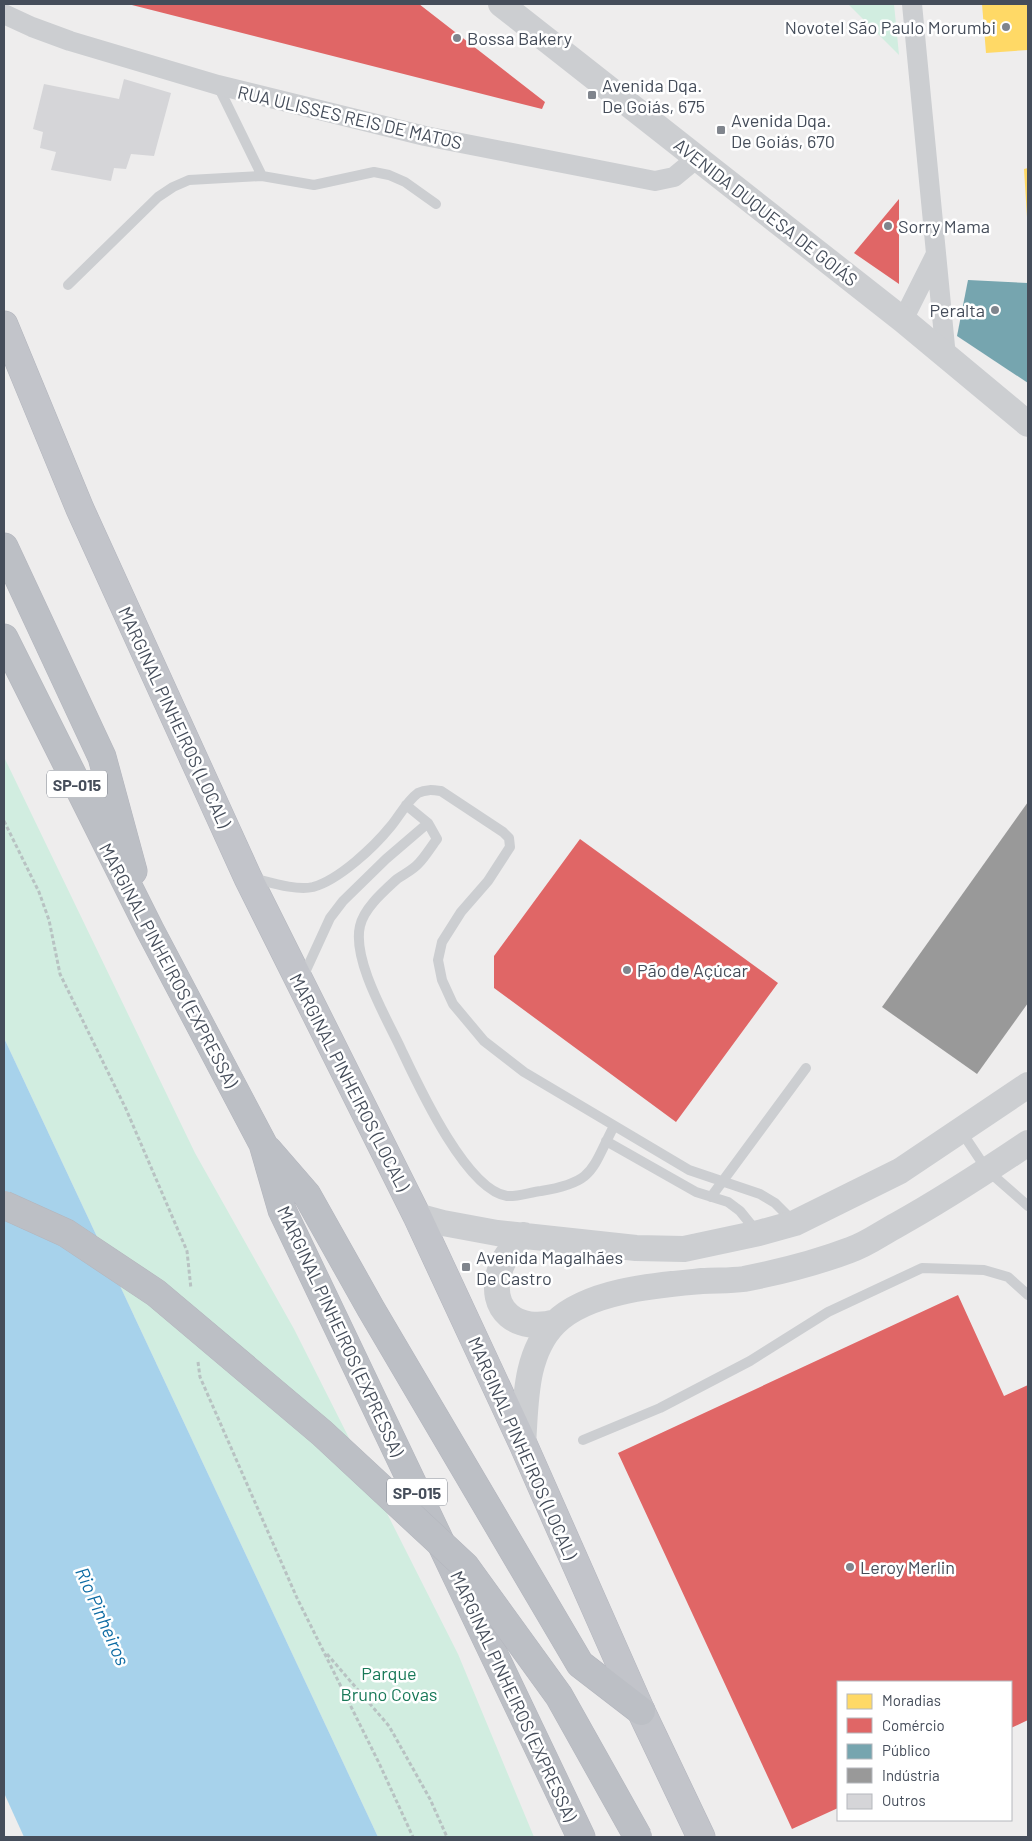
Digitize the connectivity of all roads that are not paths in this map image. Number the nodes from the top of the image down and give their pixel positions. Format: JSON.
{"nodes":[{"id":1,"x":501,"y":4,"type":"edge"},
{"id":2,"x":912,"y":4,"type":"edge"},
{"id":3,"x":4,"y":14,"type":"edge"},
{"id":4,"x":218,"y":85,"type":"junction"},
{"id":5,"x":697,"y":158,"type":"junction"},
{"id":6,"x":262,"y":176,"type":"junction"},
{"id":7,"x":436,"y":204,"type":"dead end"},
{"id":8,"x":936,"y":254,"type":"junction"},
{"id":9,"x":68,"y":284,"type":"dead end"},
{"id":10,"x":903,"y":320,"type":"junction"},
{"id":11,"x":4,"y":325,"type":"edge"},
{"id":12,"x":946,"y":357,"type":"junction"},
{"id":13,"x":1028,"y":424,"type":"edge"},
{"id":14,"x":4,"y":548,"type":"edge"},
{"id":15,"x":4,"y":638,"type":"edge"},
{"id":16,"x":406,"y":805,"type":"junction"},
{"id":17,"x":428,"y":823,"type":"junction"},
{"id":18,"x":248,"y":878,"type":"junction"},
{"id":19,"x":150,"y":930,"type":"junction"},
{"id":20,"x":300,"y":983,"type":"junction"},
{"id":21,"x":806,"y":1068,"type":"dead end"},
{"id":22,"x":1028,"y":1085,"type":"edge"},
{"id":23,"x":614,"y":1126,"type":"junction"},
{"id":24,"x":961,"y":1131,"type":"junction"},
{"id":25,"x":606,"y":1140,"type":"junction"},
{"id":26,"x":1028,"y":1142,"type":"edge"},
{"id":27,"x":263,"y":1144,"type":"junction"},
{"id":28,"x":987,"y":1170,"type":"junction"},
{"id":29,"x":722,"y":1181,"type":"junction"},
{"id":30,"x":711,"y":1197,"type":"junction"},
{"id":31,"x":4,"y":1205,"type":"edge"},
{"id":32,"x":1028,"y":1206,"type":"edge"},
{"id":33,"x":417,"y":1216,"type":"junction"},
{"id":34,"x":795,"y":1223,"type":"junction"},
{"id":35,"x":759,"y":1233,"type":"junction"},
{"id":36,"x":524,"y":1235,"type":"junction"},
{"id":37,"x":1028,"y":1295,"type":"edge"},
{"id":38,"x":556,"y":1322,"type":"junction"},
{"id":39,"x":583,"y":1440,"type":"dead end"},
{"id":40,"x":523,"y":1444,"type":"junction"},
{"id":41,"x":641,"y":1711,"type":"junction"},
{"id":42,"x":581,"y":1837,"type":"edge"},
{"id":43,"x":638,"y":1837,"type":"edge"},
{"id":44,"x":702,"y":1837,"type":"edge"}],
"edges":[{"from":1,"to":5,"type":"street","name":"AVENIDA DUQUESA DE GOIÁS"},
{"from":2,"to":8,"type":"street"},
{"from":3,"to":4,"type":"street","name":"RUA ULISSES REIS DE MATOS"},
{"from":4,"to":5,"type":"street","name":"RUA ULISSES REIS DE MATOS"},
{"from":4,"to":6,"type":"lane"},
{"from":5,"to":10,"type":"street","name":"AVENIDA DUQUESA DE GOIÁS"},
{"from":6,"to":7,"type":"lane"},
{"from":6,"to":9,"type":"lane"},
{"from":8,"to":10,"type":"street"},
{"from":8,"to":12,"type":"street"},
{"from":10,"to":12,"type":"street","name":"AVENIDA DUQUESA DE GOIÁS"},
{"from":11,"to":18,"type":"highway","name":"MARGINAL PINHEIROS (LOCAL)"},
{"from":12,"to":13,"type":"street","name":"AVENIDA DUQUESA DE GOIÁS"},
{"from":14,"to":19,"type":"highway"},
{"from":15,"to":19,"type":"highway","name":"MARGINAL PINHEIROS (EXPRESSA)","number":"SP-015"},
{"from":16,"to":17,"type":"lane"},
{"from":16,"to":18,"type":"lane"},
{"from":16,"to":23,"type":"lane"},
{"from":17,"to":20,"type":"lane"},
{"from":17,"to":25,"type":"lane"},
{"from":18,"to":20,"type":"highway","name":"MARGINAL PINHEIROS (LOCAL)"},
{"from":19,"to":27,"type":"highway","name":"MARGINAL PINHEIROS (EXPRESSA)","number":"SP-015"},
{"from":20,"to":33,"type":"highway","name":"MARGINAL PINHEIROS (LOCAL)"},
{"from":21,"to":29,"type":"lane"},
{"from":22,"to":24,"type":"street"},
{"from":23,"to":25,"type":"lane"},
{"from":23,"to":29,"type":"lane"},
{"from":24,"to":28,"type":"lane"},
{"from":24,"to":34,"type":"street"},
{"from":25,"to":30,"type":"lane"},
{"from":26,"to":28,"type":"street"},
{"from":27,"to":41,"type":"highway"},
{"from":27,"to":42,"type":"highway","name":"MARGINAL PINHEIROS (EXPRESSA)","number":"SP-015"},
{"from":28,"to":32,"type":"lane"},
{"from":28,"to":38,"type":"street"},
{"from":29,"to":30,"type":"lane"},
{"from":29,"to":34,"type":"lane"},
{"from":30,"to":35,"type":"lane"},
{"from":31,"to":43,"type":"highway","bridge":true},
{"from":33,"to":36,"type":"street"},
{"from":33,"to":40,"type":"highway","name":"MARGINAL PINHEIROS (LOCAL)"},
{"from":34,"to":35,"type":"street"},
{"from":35,"to":36,"type":"street"},
{"from":36,"to":38,"type":"street"},
{"from":37,"to":39,"type":"lane"},
{"from":38,"to":40,"type":"street"},
{"from":40,"to":41,"type":"highway","name":"MARGINAL PINHEIROS (LOCAL)"},
{"from":41,"to":44,"type":"highway","name":"MARGINAL PINHEIROS (LOCAL)"}]}
